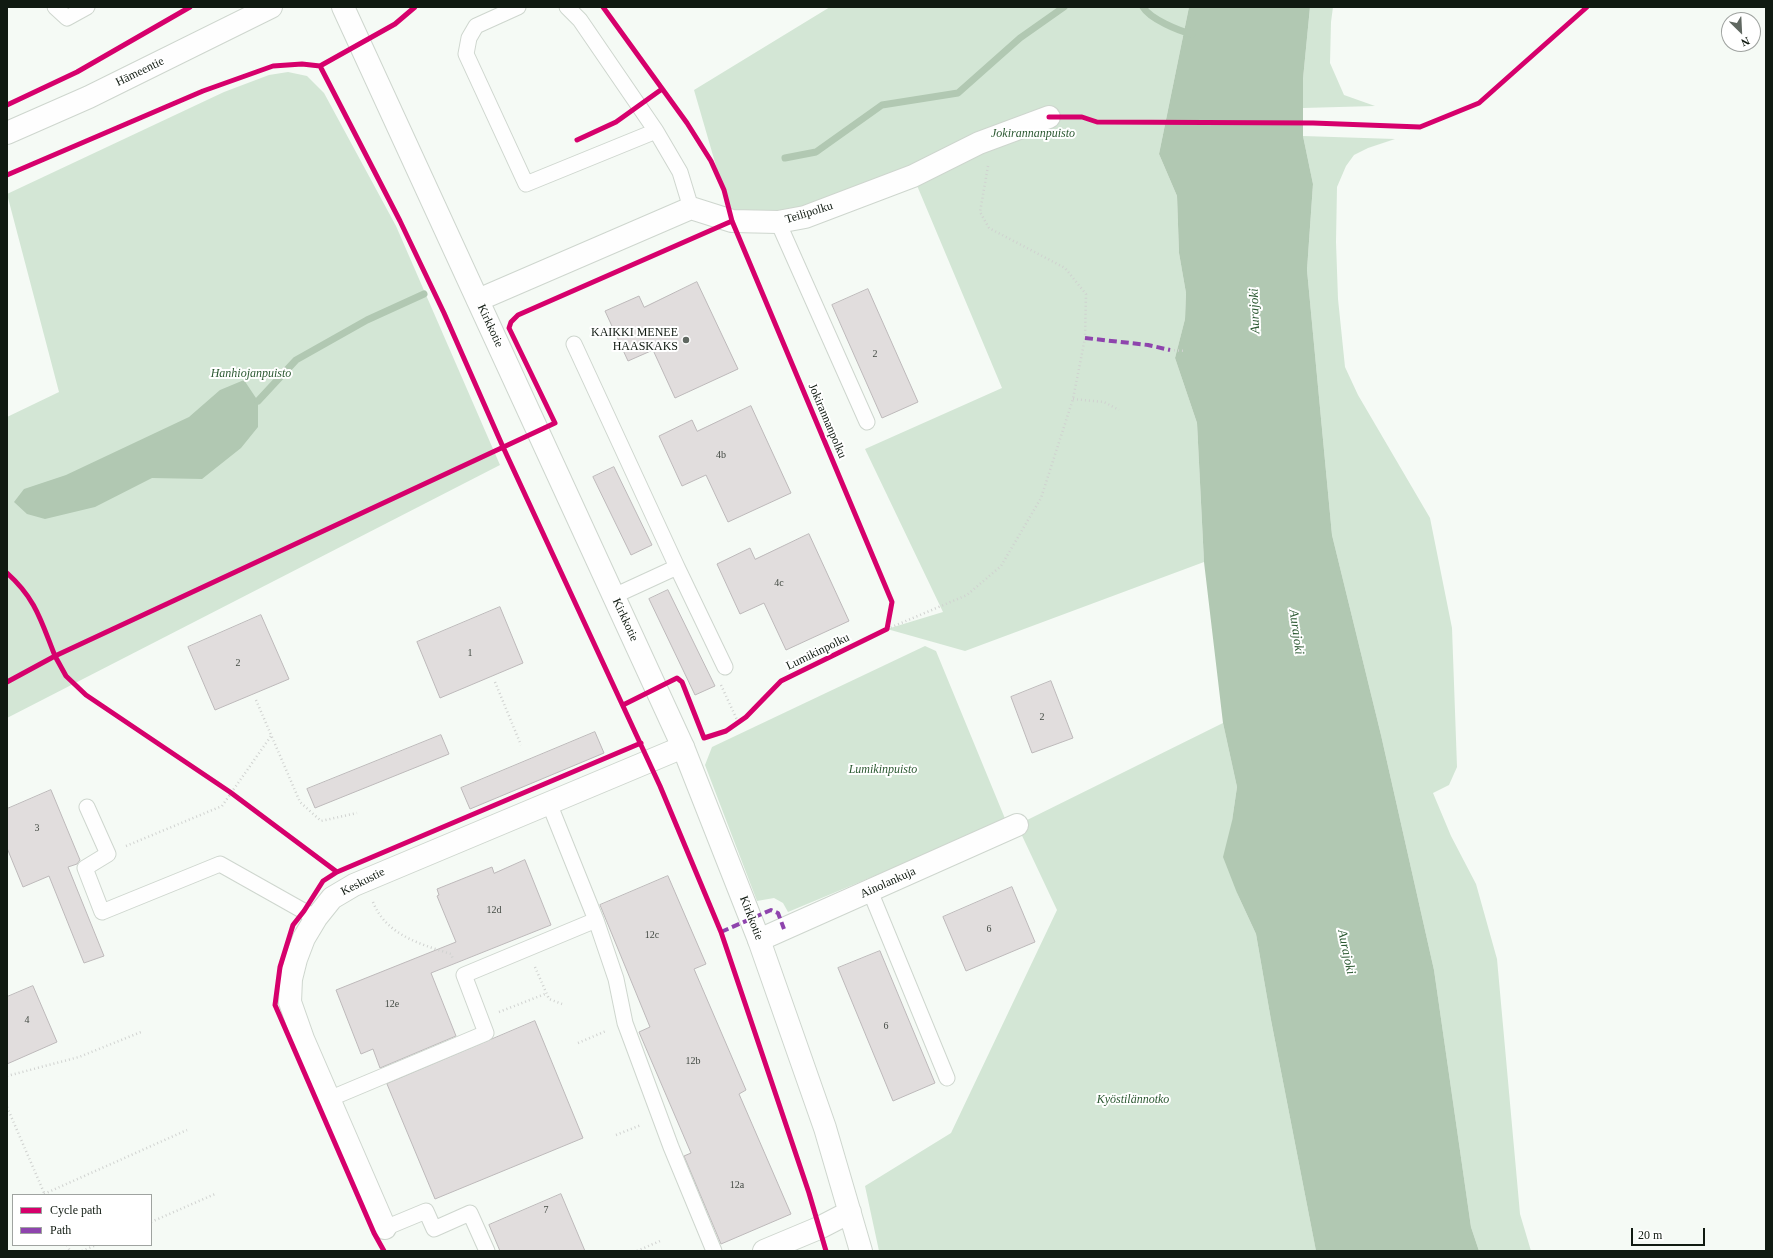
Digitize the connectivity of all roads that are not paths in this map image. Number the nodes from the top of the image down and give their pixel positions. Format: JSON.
{"nodes":[{"id":1,"x":55,"y":7,"type":"edge"},
{"id":2,"x":87,"y":7,"type":"edge"},
{"id":3,"x":271,"y":7,"type":"edge"},
{"id":4,"x":343,"y":7,"type":"edge"},
{"id":5,"x":518,"y":7,"type":"edge"},
{"id":6,"x":567,"y":7,"type":"edge"},
{"id":7,"x":1048,"y":117,"type":"dead end"},
{"id":8,"x":656,"y":131,"type":"junction"},
{"id":9,"x":7,"y":133,"type":"edge"},
{"id":10,"x":691,"y":208,"type":"junction"},
{"id":11,"x":778,"y":222,"type":"junction"},
{"id":12,"x":478,"y":300,"type":"junction"},
{"id":13,"x":574,"y":344,"type":"dead end"},
{"id":14,"x":867,"y":422,"type":"dead end"},
{"id":15,"x":677,"y":567,"type":"junction"},
{"id":16,"x":614,"y":596,"type":"junction"},
{"id":17,"x":725,"y":667,"type":"road end"},
{"id":18,"x":683,"y":747,"type":"junction"},
{"id":19,"x":549,"y":803,"type":"junction"},
{"id":20,"x":87,"y":806,"type":"dead end"},
{"id":21,"x":1017,"y":825,"type":"dead end"},
{"id":22,"x":870,"y":891,"type":"junction"},
{"id":23,"x":316,"y":918,"type":"junction"},
{"id":24,"x":596,"y":920,"type":"junction"},
{"id":25,"x":759,"y":940,"type":"junction"},
{"id":26,"x":947,"y":1078,"type":"dead end"},
{"id":27,"x":328,"y":1099,"type":"junction"},
{"id":28,"x":850,"y":1212,"type":"junction"},
{"id":29,"x":385,"y":1228,"type":"joint"},
{"id":30,"x":487,"y":1251,"type":"edge"},
{"id":31,"x":714,"y":1251,"type":"edge"},
{"id":32,"x":764,"y":1251,"type":"edge"},
{"id":33,"x":861,"y":1251,"type":"edge"}],
"edges":[{"from":1,"to":2,"type":"lane"},
{"from":3,"to":9,"type":"main road","name":"Hämeentie"},
{"from":4,"to":12,"type":"main road","name":"Kirkkotie"},
{"from":5,"to":8,"type":"lane"},
{"from":6,"to":8,"type":"lane"},
{"from":7,"to":11,"type":"main road","name":"Teilipolku"},
{"from":8,"to":10,"type":"lane"},
{"from":10,"to":11,"type":"main road","name":"Teilipolku"},
{"from":10,"to":12,"type":"main road"},
{"from":11,"to":14,"type":"lane"},
{"from":12,"to":16,"type":"main road","name":"Kirkkotie"},
{"from":13,"to":15,"type":"lane"},
{"from":15,"to":16,"type":"lane"},
{"from":15,"to":17,"type":"lane"},
{"from":16,"to":18,"type":"main road","name":"Kirkkotie"},
{"from":18,"to":19,"type":"main road","name":"Keskustie"},
{"from":18,"to":25,"type":"main road","name":"Kirkkotie"},
{"from":19,"to":23,"type":"main road","name":"Keskustie"},
{"from":19,"to":24,"type":"lane"},
{"from":20,"to":23,"type":"lane"},
{"from":21,"to":22,"type":"main road","name":"Ainolankuja"},
{"from":22,"to":25,"type":"main road","name":"Ainolankuja"},
{"from":22,"to":26,"type":"lane"},
{"from":23,"to":27,"type":"main road","name":"Keskustie"},
{"from":24,"to":27,"type":"lane"},
{"from":24,"to":31,"type":"lane"},
{"from":25,"to":28,"type":"main road","name":"Kirkkotie"},
{"from":27,"to":29,"type":"main road","name":"Keskustie"},
{"from":28,"to":32,"type":"main road"},
{"from":28,"to":33,"type":"main road","name":"Kirkkotie"},
{"from":29,"to":30,"type":"lane"}]}
